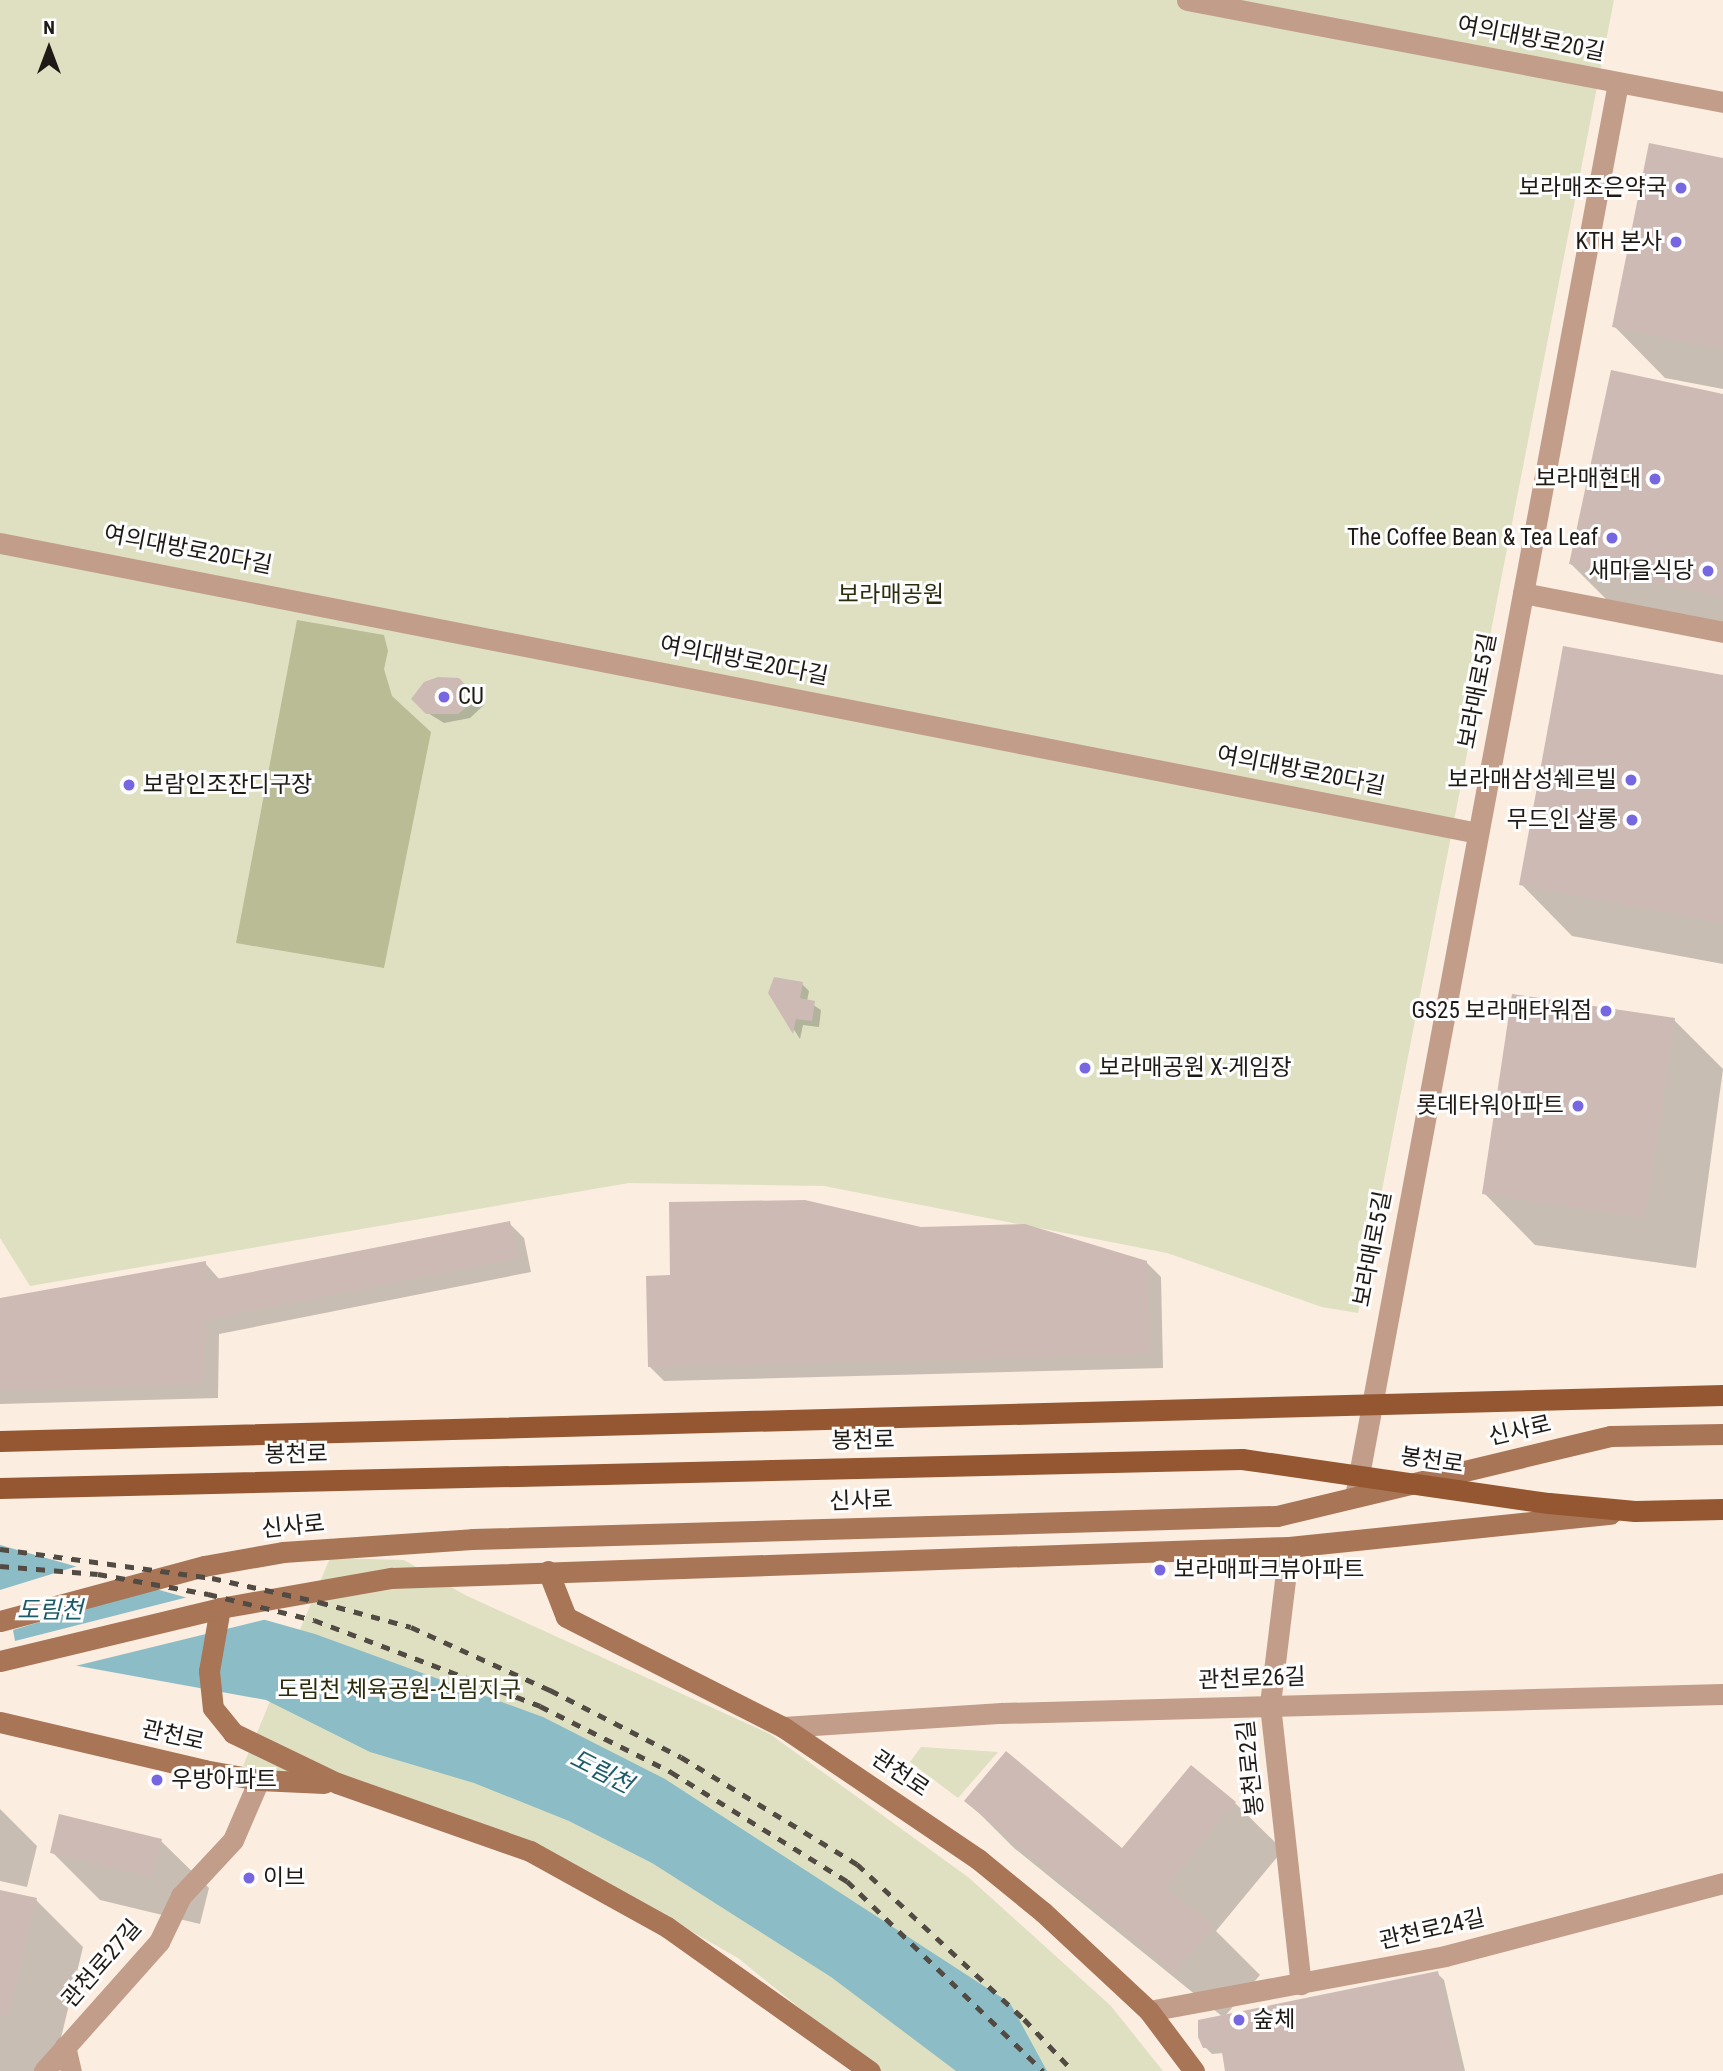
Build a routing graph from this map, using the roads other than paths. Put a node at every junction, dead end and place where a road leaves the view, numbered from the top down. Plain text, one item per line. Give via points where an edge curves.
1 (1187, 0) edge
2 (1618, 83) junction
3 (1723, 102) edge
4 (0, 542) edge
5 (1523, 593) junction
6 (1723, 632) edge
7 (1478, 833) junction
8 (1723, 1395) edge
9 (1372, 1401) junction
10 (1723, 1434) edge
11 (0, 1441) edge
12 (1405, 1485) junction
13 (1356, 1487) junction
14 (0, 1488) edge
15 (1723, 1509) edge
16 (1635, 1511) junction
17 (1289, 1547) junction
18 (548, 1571) junction
19 (220, 1608) junction
20 (0, 1621) edge
21 (0, 1661) edge
22 (1723, 1693) edge
23 (1270, 1705) junction
24 (0, 1722) edge
25 (783, 1727) junction
26 (259, 1780) junction
27 (337, 1783) junction
28 (1723, 1882) edge
29 (1301, 1984) junction
30 (1149, 2011) junction
31 (65, 2046) junction
32 (44, 2071) edge
33 (71, 2071) edge
34 (870, 2071) edge
35 (1194, 2071) edge

1 - 2 street, 여의대방로20길
2 - 3 street
2 - 5 street, 보라매로5길
4 - 7 street, 여의대방로20다길
5 - 6 street
5 - 7 street, 보라매로5길
7 - 9 street, 보라매로5길
8 - 9 main road, 봉천로
9 - 11 main road, 봉천로
9 - 13 street, 보라매로5길
10 - 12 main road, 신사로 via 1611,1436
12 - 13 main road, 봉천로
12 - 16 main road, 봉천로
13 - 14 main road, 봉천로 via 1242,1459
13 - 20 main road, 신사로 via 1277,1516 472,1539 283,1552
15 - 16 main road, 봉천로
16 - 17 main road
17 - 18 main road
17 - 23 street, 봉천로2길
18 - 19 main road via 391,1578
18 - 25 main road, 관천로 via 566,1617
19 - 21 main road
19 - 27 main road, 관천로 via 210,1644 213,1708 233,1733
22 - 23 street, 관천로26길
23 - 25 street, 관천로26길 via 1002,1713
23 - 29 street, 봉천로2길
24 - 26 main road, 관천로
25 - 30 main road, 관천로 via 978,1859 1043,1912
26 - 27 main road, 관천로
26 - 31 street, 관천로27길 via 233,1840 181,1896 159,1942
27 - 34 main road, 관천로 via 530,1851 667,1927
28 - 29 street, 관천로24길 via 1445,1956
29 - 30 street, 관천로24길
30 - 35 main road, 관천로
31 - 32 street, 관천로27길
31 - 33 street

